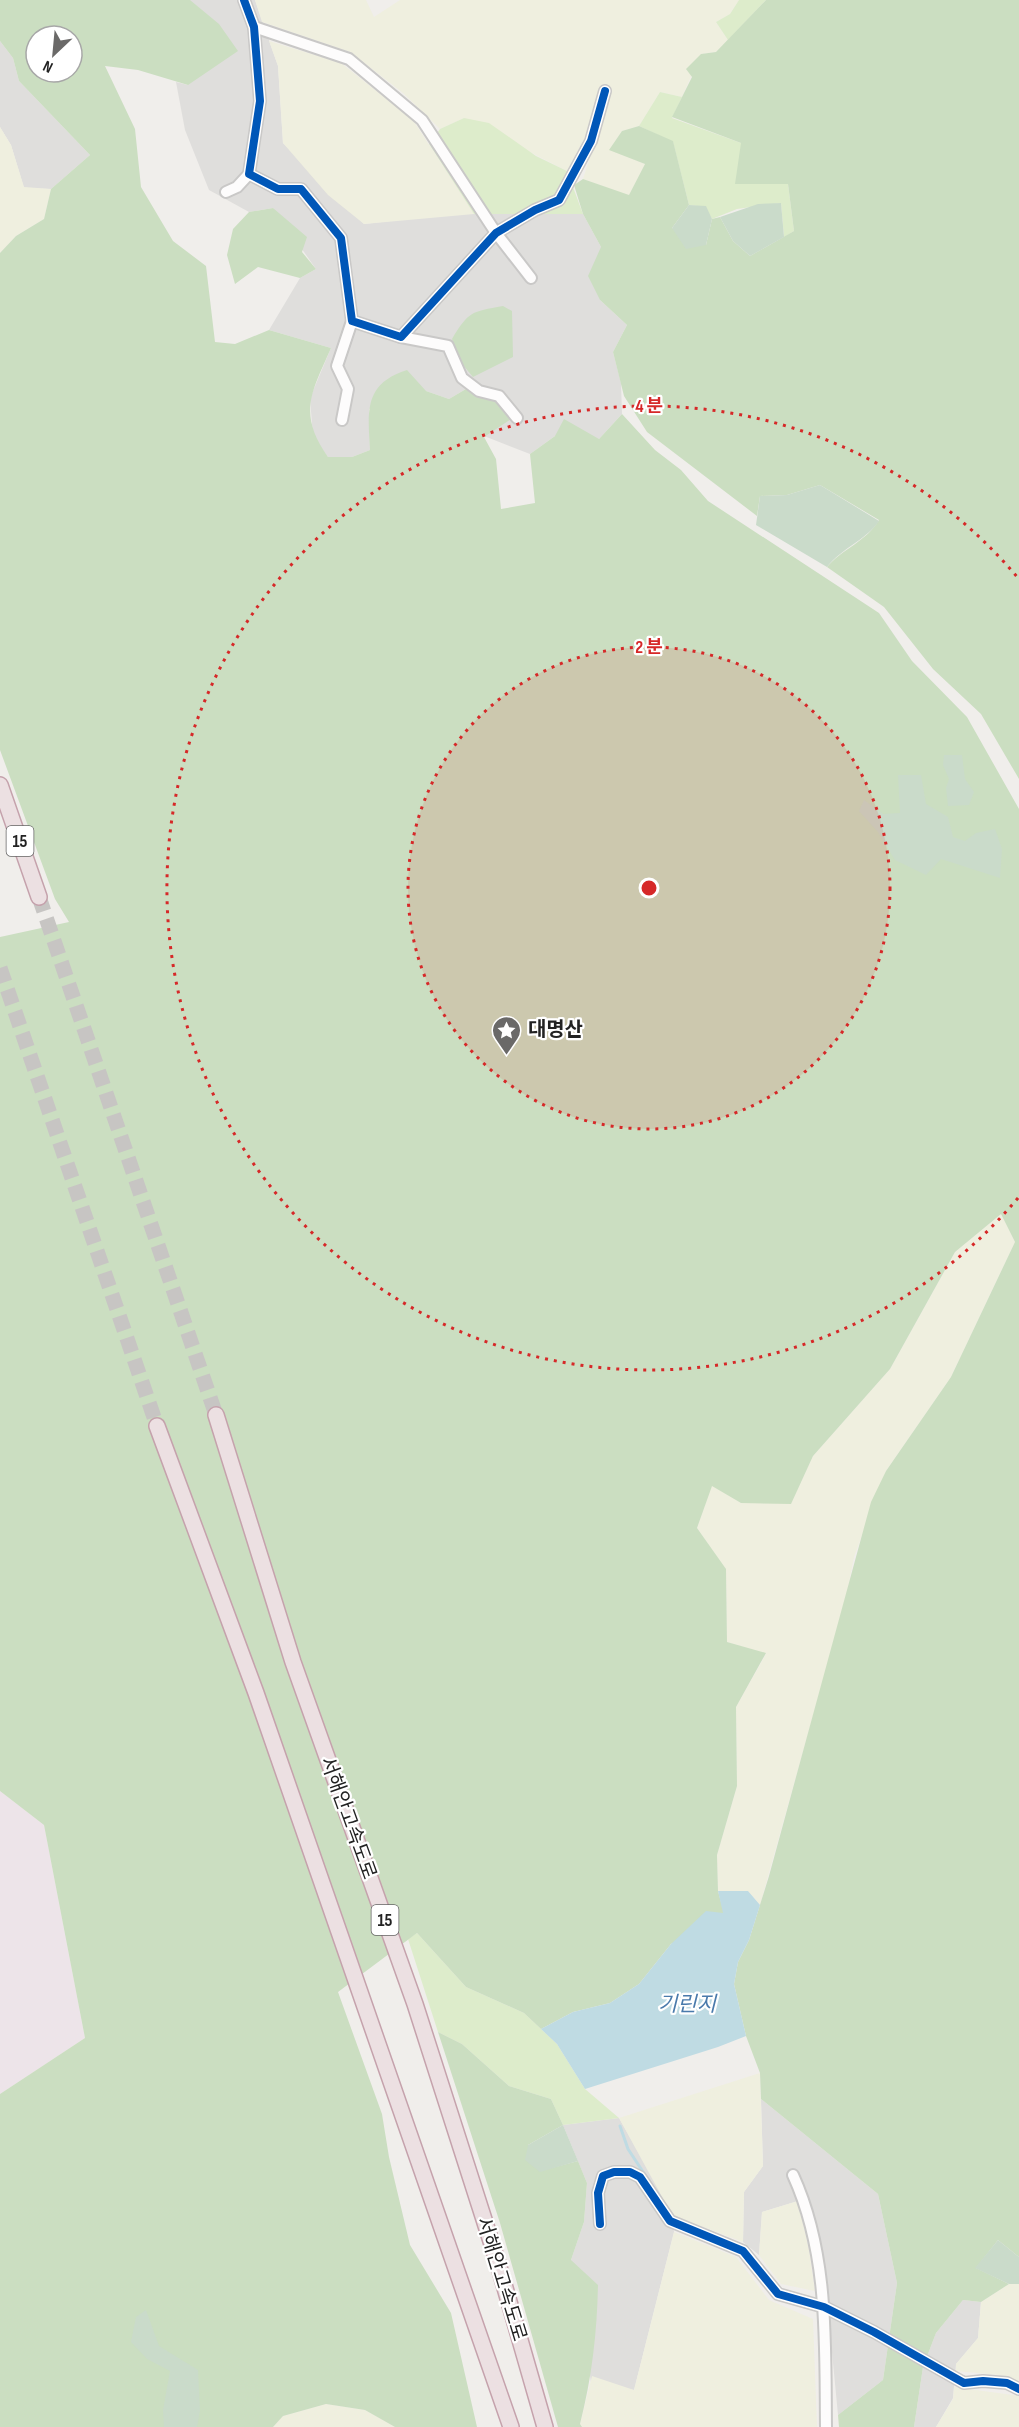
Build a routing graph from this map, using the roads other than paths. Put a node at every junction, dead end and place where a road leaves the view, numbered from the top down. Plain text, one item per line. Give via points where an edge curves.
1 (244, 0) edge
2 (254, 27) junction
3 (605, 91) dead end
4 (249, 174) junction
5 (226, 192) dead end
6 (496, 233) junction
7 (531, 278) dead end
8 (352, 321) junction
9 (400, 338) junction
10 (518, 418) dead end
11 (342, 420) dead end
12 (0, 785) edge
13 (39, 897) tunnel mouth
14 (216, 1415) tunnel mouth
15 (158, 1426) tunnel mouth
16 (793, 2175) dead end
17 (600, 2224) dead end
18 (824, 2307) junction
19 (1019, 2389) edge
20 (511, 2427) edge
21 (545, 2427) edge
22 (826, 2427) edge

1 - 2 street
2 - 4 street via 260,101
2 - 6 street via 349,59 366,70 422,120
3 - 6 street via 591,141 559,200
4 - 5 street
4 - 8 street via 278,189 301,189 341,238
6 - 7 street
6 - 9 street
8 - 9 street
8 - 11 street via 337,366 348,390
9 - 10 street via 448,346 462,378 479,391 499,396
12 - 13 highway, 15
14 - 21 highway, 서해안고속도로 / 15 via 293,1662 415,2004 497,2260
15 - 20 highway, 서해안고속도로 via 256,1693
16 - 18 street via 811,2224
17 - 18 street via 598,2193 603,2176 630,2172 640,2177 670,2221 743,2251 778,2294
18 - 19 street via 964,2383 1007,2383
18 - 22 street

